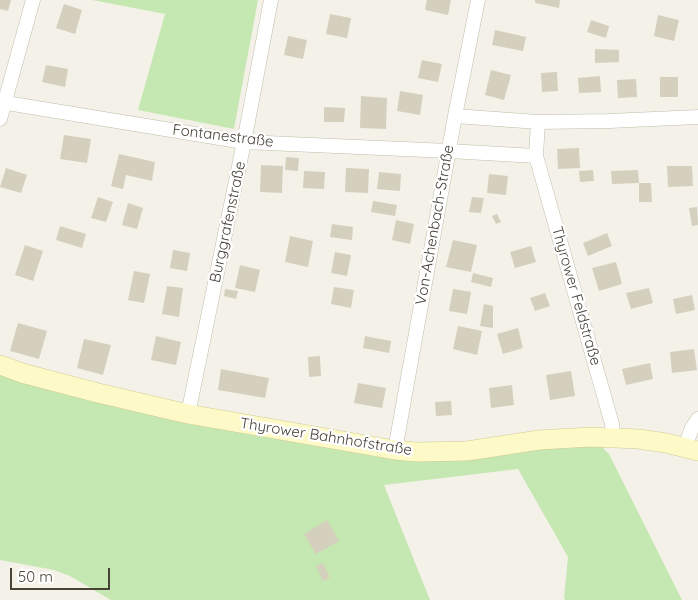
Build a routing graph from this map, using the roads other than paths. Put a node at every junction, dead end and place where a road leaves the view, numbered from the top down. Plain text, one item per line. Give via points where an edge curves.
1 (33, 0) edge
2 (271, 0) edge
3 (478, 0) edge
4 (2, 103) edge
5 (455, 116) junction
6 (698, 117) edge
7 (0, 119) edge
8 (538, 122) junction
9 (244, 142) junction
10 (448, 151) junction
11 (536, 156) junction
12 (0, 365) edge
13 (188, 414) junction
14 (698, 418) edge
15 (613, 437) junction
16 (692, 449) edge
17 (395, 450) junction

1 - 4 street
2 - 9 street, Burggrafenstraße
3 - 5 street, Von-Achenbach-Straße
4 - 7 street
4 - 9 street, Fontanestraße
5 - 8 street
5 - 10 street, Von-Achenbach-Straße
6 - 8 street
8 - 11 street, Thyrower Feldstraße
9 - 10 street, Fontanestraße
9 - 13 street, Burggrafenstraße
10 - 11 street, Fontanestraße
10 - 17 street, Von-Achenbach-Straße
11 - 15 street, Thyrower Feldstraße
12 - 13 main road, Thyrower Bahnhofstraße
13 - 17 main road, Thyrower Bahnhofstraße
14 - 16 street, Thyrower Bahnhofstraße via 692,428
15 - 16 main road, Thyrower Bahnhofstraße
15 - 17 main road, Thyrower Bahnhofstraße via 567,438 467,451

